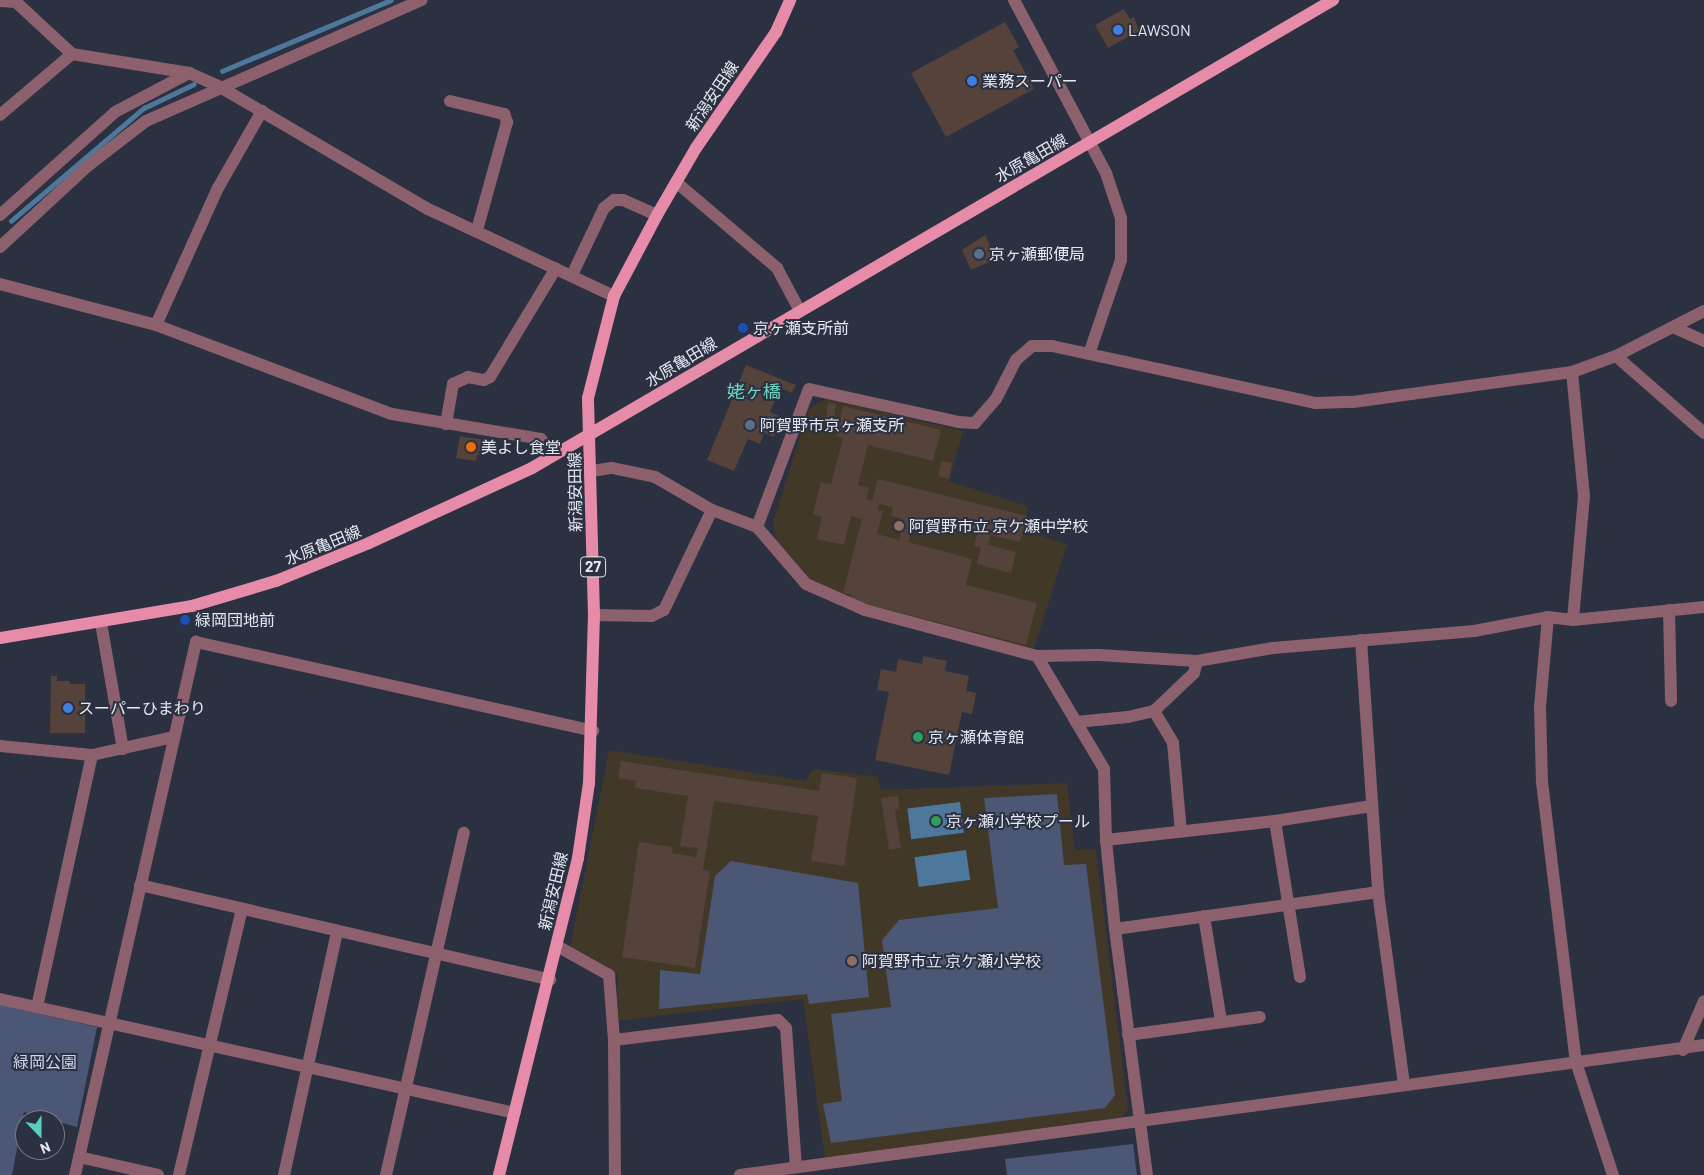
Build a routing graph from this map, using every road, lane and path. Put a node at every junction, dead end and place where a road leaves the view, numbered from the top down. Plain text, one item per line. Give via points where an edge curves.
1 (422, 0) edge
2 (790, 0) edge
3 (1014, 0) edge
4 (1333, 0) edge
5 (0, 1) edge
6 (72, 54) junction
7 (189, 73) junction
8 (220, 87) junction
9 (450, 102) dead end
10 (262, 111) junction
11 (0, 115) edge
12 (1089, 143) junction
13 (676, 182) junction
14 (0, 215) edge
15 (657, 215) junction
16 (477, 230) junction
17 (0, 248) edge
18 (556, 268) junction
19 (572, 275) junction
20 (0, 284) edge
21 (614, 296) junction
22 (800, 311) junction
23 (1704, 311) edge
24 (156, 325) junction
25 (1674, 328) junction
26 (1704, 341) edge
27 (1089, 354) junction
28 (1616, 356) junction
29 (1572, 372) junction
30 (446, 424) junction
31 (590, 433) junction
32 (1704, 433) edge
33 (552, 456) junction
34 (592, 472) junction
35 (712, 510) junction
36 (757, 527) junction
37 (1704, 607) edge
38 (1668, 610) junction
39 (594, 615) junction
40 (1548, 616) junction
41 (1573, 620) junction
42 (101, 623) junction
43 (0, 638) edge
44 (1361, 640) junction
45 (1037, 656) junction
46 (1197, 661) junction
47 (1671, 702) dead end
48 (1154, 711) junction
49 (1076, 722) junction
50 (593, 731) junction
51 (174, 737) junction
52 (0, 746) edge
53 (123, 749) junction
54 (92, 756) junction
55 (1372, 806) junction
56 (1275, 821) junction
57 (1181, 832) junction
58 (464, 833) dead end
59 (1106, 840) junction
60 (140, 885) junction
61 (1378, 892) junction
62 (1287, 906) junction
63 (242, 909) junction
64 (1204, 916) junction
65 (1114, 929) junction
66 (337, 931) junction
67 (557, 946) junction
68 (436, 954) junction
69 (1300, 977) dead end
70 (550, 980) junction
71 (0, 999) edge
72 (1704, 1001) edge
73 (37, 1007) junction
74 (1260, 1017) dead end
75 (1221, 1021) junction
76 (109, 1023) junction
77 (1128, 1035) junction
78 (614, 1040) junction
79 (207, 1045) junction
80 (1704, 1046) edge
81 (1683, 1050) junction
82 (1576, 1062) junction
83 (308, 1067) junction
84 (1404, 1084) junction
85 (407, 1089) junction
86 (515, 1113) junction
87 (1140, 1120) junction
88 (78, 1157) junction
89 (796, 1166) junction
90 (74, 1175) edge
91 (158, 1175) edge
92 (178, 1175) edge
93 (284, 1175) edge
94 (386, 1175) edge
95 (499, 1175) edge
96 (616, 1175) edge
97 (740, 1175) edge
98 (1147, 1175) edge
99 (1613, 1175) edge

1 - 8 street
2 - 13 main road, 新潟安田線 / 27 via 776,32
3 - 12 street
4 - 12 main road, 水原亀田線
5 - 6 street via 16,2
6 - 7 street
6 - 11 street
7 - 8 street
7 - 14 street via 115,112
8 - 10 street
8 - 17 street via 146,121 89,165
9 - 16 street via 504,114 507,122
10 - 16 street via 428,209
10 - 24 street via 218,188
12 - 22 main road, 水原亀田線
12 - 27 street via 1116,196 1123,239 1116,279
13 - 15 main road, 新潟安田線 / 27
13 - 22 street via 777,268
15 - 19 street via 623,200 614,200 604,208
15 - 21 main road, 新潟安田線 / 27
16 - 18 street
18 - 19 street
18 - 30 street via 490,377 484,380 468,377 453,384
19 - 21 street
20 - 24 street
21 - 31 main road, 新潟安田線 / 27 via 588,398
22 - 31 main road, 水原亀田線
23 - 25 street
24 - 30 street via 392,414
25 - 26 street
25 - 28 street
27 - 29 street via 1316,403 1353,402
27 - 36 street via 1052,346 1032,346 1016,360 996,399 974,423 810,389
28 - 29 street
28 - 32 street
29 - 41 street via 1584,496
30 - 33 street via 541,439
31 - 33 main road, 水原亀田線
31 - 34 main road, 新潟安田線 / 27
33 - 42 main road, 水原亀田線 via 425,519 276,581 192,606
34 - 35 street via 612,468 655,477
34 - 39 main road, 新潟安田線 / 27
35 - 36 street
35 - 39 street via 664,610 652,616
36 - 45 street via 806,584 865,610
37 - 38 street
38 - 41 street
38 - 47 street
39 - 50 main road, 新潟安田線 / 27
40 - 41 street
40 - 44 street via 1474,631
40 - 82 street via 1540,706 1542,782
42 - 43 main road, 水原亀田線
42 - 53 street
44 - 46 street via 1273,648
44 - 55 street
45 - 46 street via 1099,655
45 - 49 street
46 - 48 street via 1194,673
48 - 49 street
48 - 57 street via 1173,743
49 - 59 street via 1104,769
50 - 51 street via 196,642
50 - 67 main road, 新潟安田線 / 27 via 578,858
51 - 53 street
51 - 60 street
52 - 54 street
53 - 54 street
54 - 73 street
55 - 56 street
55 - 61 street
56 - 57 street
56 - 62 street
57 - 59 street
58 - 68 street
59 - 65 street
60 - 63 street
60 - 76 street
61 - 62 street
61 - 84 street
62 - 64 street
62 - 69 street
63 - 66 street
63 - 79 street
64 - 65 street
64 - 75 street
65 - 77 street
66 - 68 street
66 - 83 street
67 - 70 main road, 新潟安田線 / 27
67 - 78 street via 609,975
68 - 70 street
68 - 85 street
70 - 86 main road, 新潟安田線 / 27
71 - 73 street
72 - 81 street
73 - 76 street
74 - 75 street
75 - 77 street
76 - 79 street
76 - 88 street
77 - 87 street
78 - 89 street via 778,1020 786,1028
78 - 96 street
79 - 83 street
79 - 92 street
80 - 81 street
81 - 82 street
82 - 84 street
82 - 99 street
83 - 85 street
83 - 93 street
84 - 87 street
85 - 86 street
85 - 94 street
86 - 95 main road, 新潟安田線 / 27
87 - 89 street
87 - 98 street
88 - 90 street
88 - 91 street
89 - 97 street

